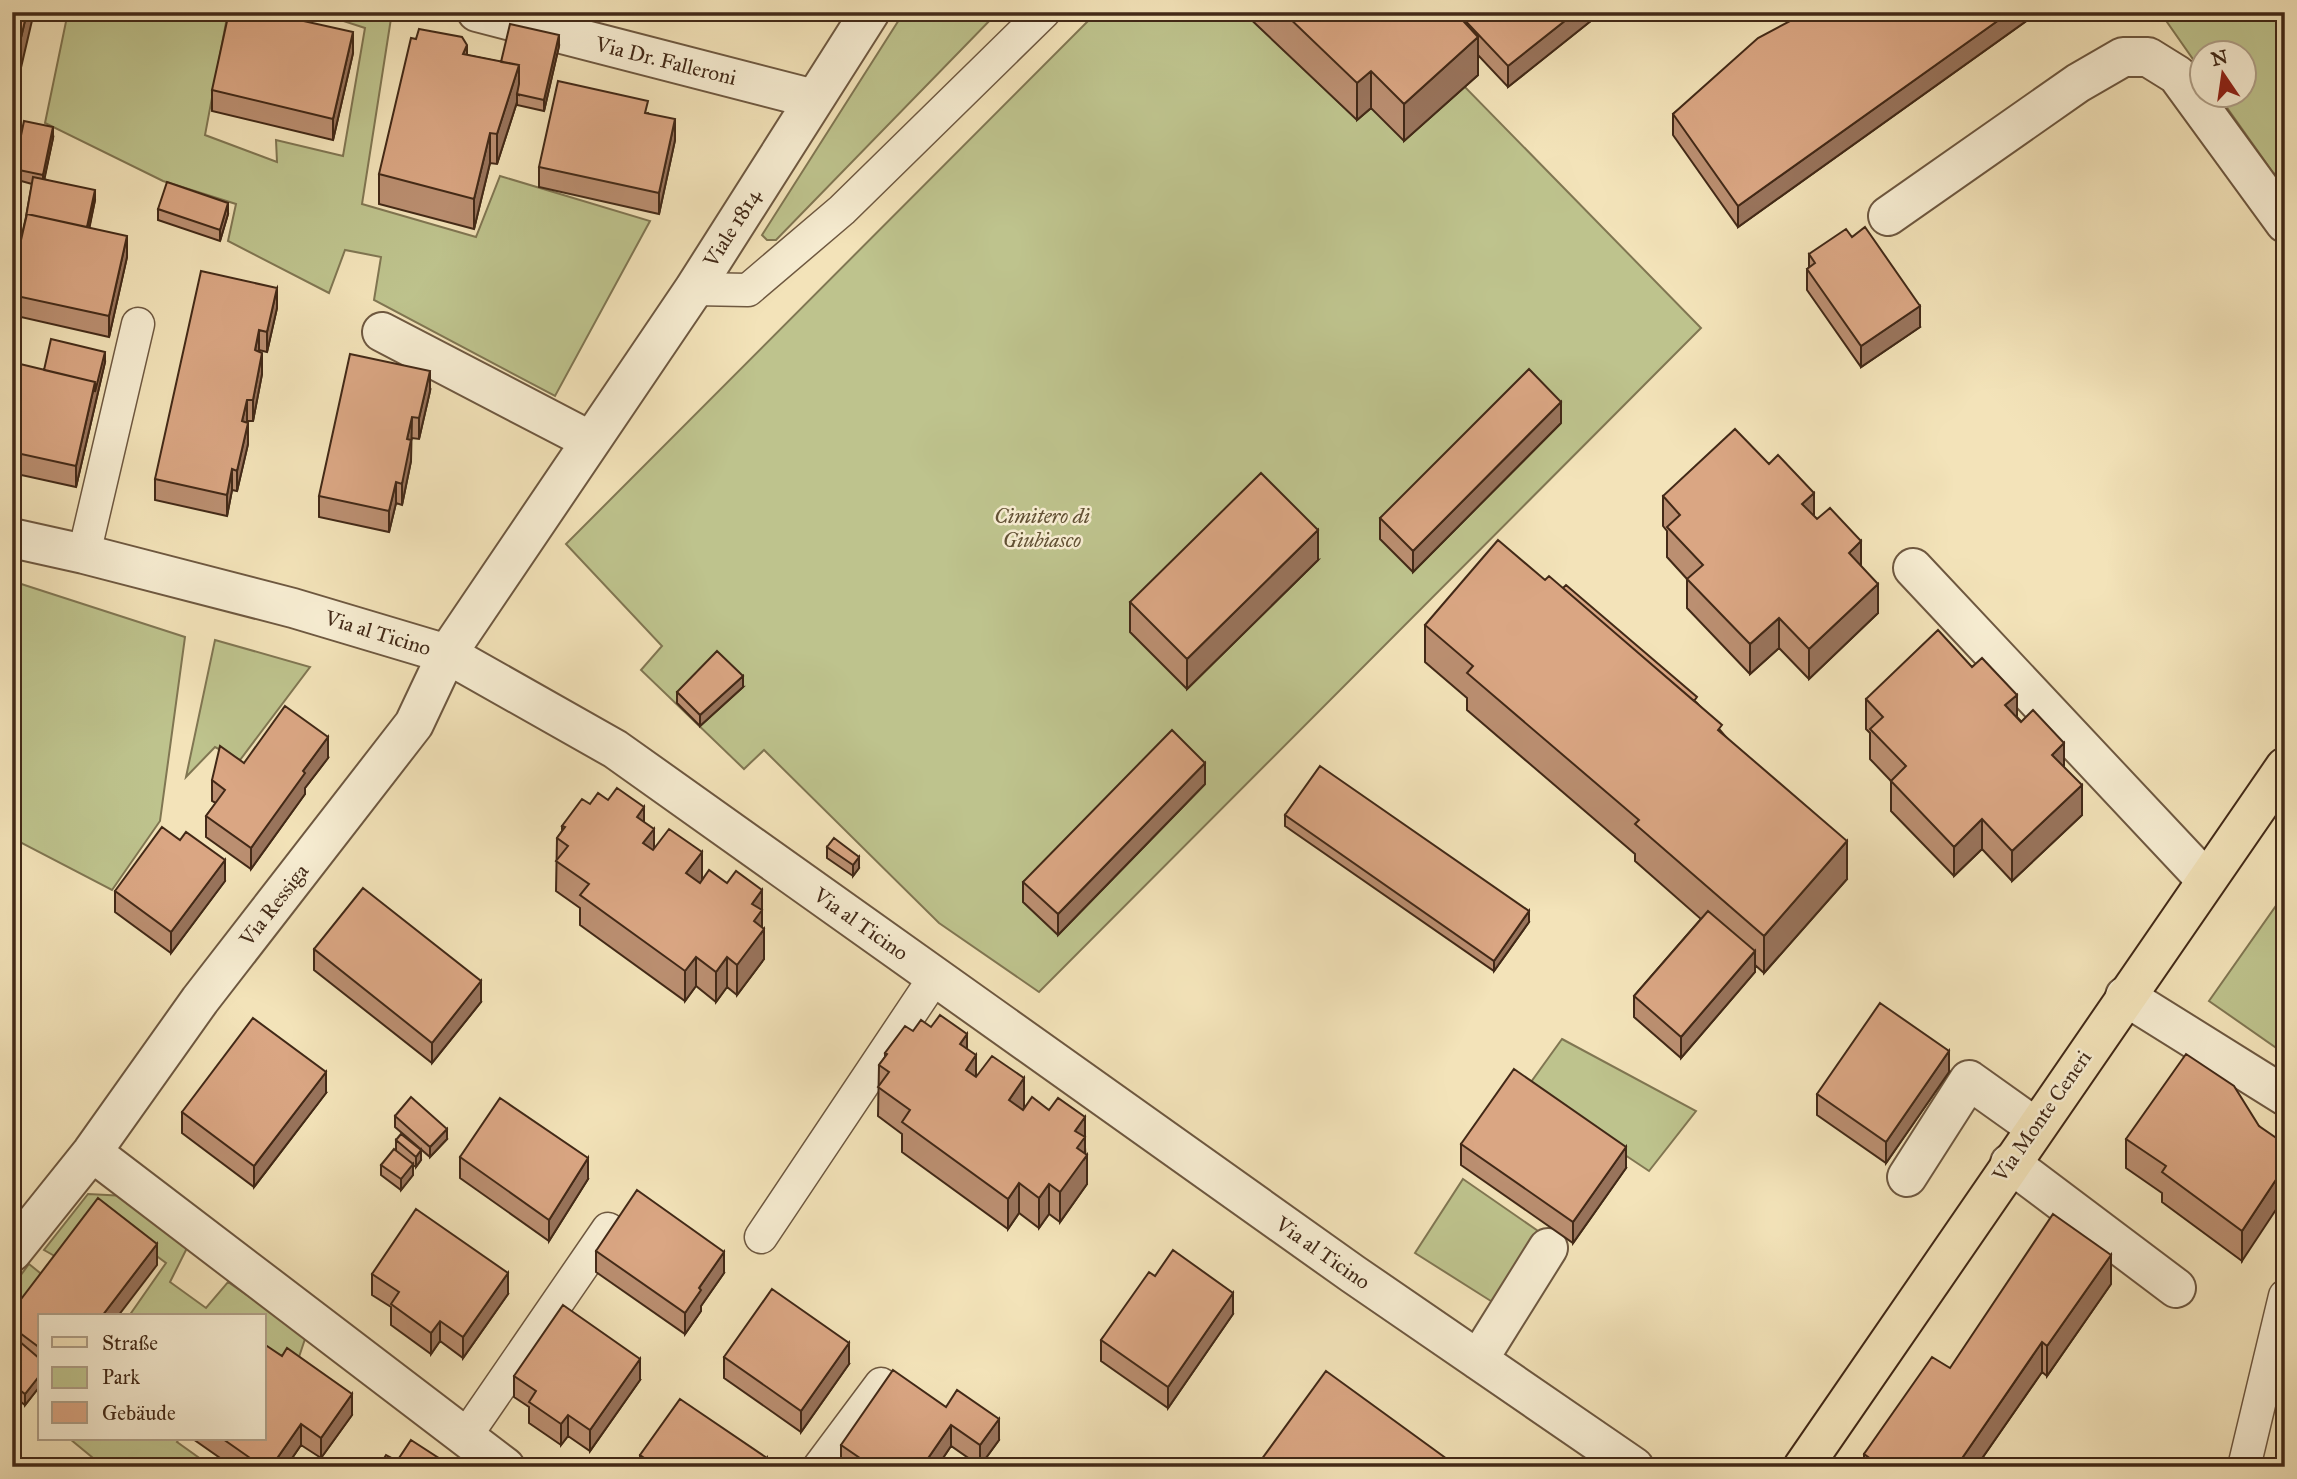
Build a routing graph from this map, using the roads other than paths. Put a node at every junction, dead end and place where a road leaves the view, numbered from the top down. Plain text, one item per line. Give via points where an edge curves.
1 (477, 12) edge
2 (870, 12) edge
3 (1044, 12) edge
4 (814, 99) junction
5 (1888, 216) dead end
6 (2285, 223) edge
7 (694, 289) junction
8 (138, 324) dead end
9 (382, 332) dead end
10 (591, 441) junction
11 (12, 538) edge
12 (85, 554) junction
13 (1913, 569) dead end
14 (447, 654) junction
15 (2285, 767) edge
16 (2206, 880) junction
17 (935, 977) junction
18 (2125, 996) junction
19 (2285, 1096) edge
20 (2035, 1127) junction
21 (92, 1152) junction
22 (2010, 1163) junction
23 (1907, 1177) dead end
24 (608, 1229) edge
25 (761, 1237) dead end
26 (1548, 1248) dead end
27 (12, 1252) edge
28 (2176, 1288) dead end
29 (2285, 1296) edge
30 (1478, 1360) junction
31 (881, 1384) edge
32 (466, 1437) junction
33 (505, 1467) edge
34 (819, 1467) edge
35 (1634, 1467) edge
36 (1803, 1467) edge
37 (2244, 1467) edge

1 - 4 street, Via Dr. Falleroni
2 - 4 street, Viale 1814
3 - 7 lane via 842,210 748,289
4 - 7 street, Viale 1814
5 - 6 street via 2078,83 2123,57 2148,57 2177,75
7 - 10 street, Viale 1814
8 - 12 lane
9 - 10 street
10 - 14 street, Viale 1814
11 - 12 street, Via al Ticino
12 - 14 street, Via al Ticino
13 - 16 street
14 - 17 street, Via al Ticino via 615,749
14 - 21 street, Via Ressiga via 414,724 201,1000
15 - 16 main road, Via Monte Ceneri
16 - 18 main road, Via Monte Ceneri
17 - 25 lane
17 - 30 street, Via al Ticino
18 - 19 street
18 - 20 main road, Via Monte Ceneri
20 - 22 main road, Via Monte Ceneri
20 - 23 street via 1969,1080
21 - 27 street, Via Ressiga
21 - 32 street
22 - 28 street
22 - 36 main road, Via Monte Ceneri
24 - 32 lane
26 - 30 street
29 - 37 lane
30 - 35 street, Via al Ticino
31 - 34 lane
32 - 33 street

